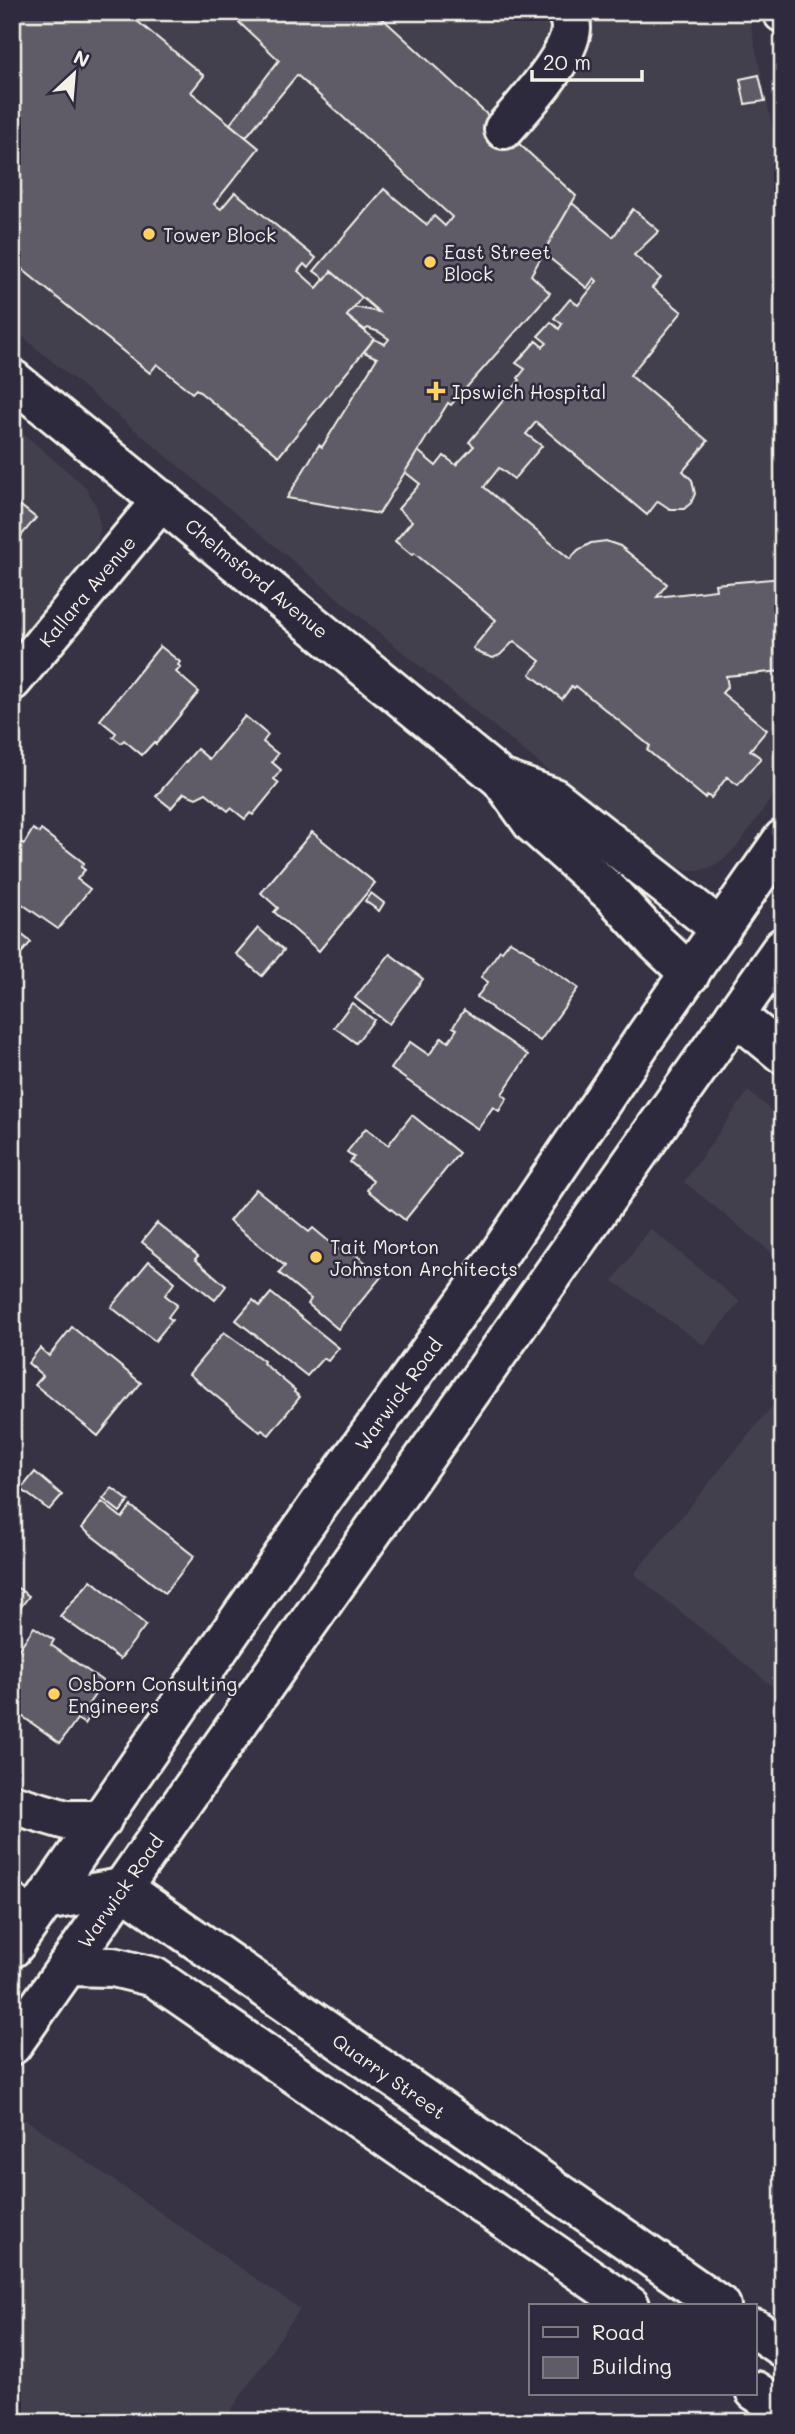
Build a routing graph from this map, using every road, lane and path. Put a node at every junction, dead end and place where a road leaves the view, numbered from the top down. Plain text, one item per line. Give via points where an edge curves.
1 (567, 12) edge
2 (504, 129) dead end
3 (12, 379) edge
4 (162, 500) junction
5 (12, 681) edge
6 (501, 779) junction
7 (783, 839) edge
8 (721, 929) junction
9 (778, 965) edge
10 (690, 974) junction
11 (735, 1015) junction
12 (783, 1054) edge
13 (12, 1804) edge
14 (102, 1820) junction
15 (122, 1888) junction
16 (29, 1902) edge
17 (14, 1945) edge
18 (67, 1966) junction
19 (12, 2045) edge
20 (362, 2057) junction
21 (332, 2099) junction
22 (670, 2292) edge
23 (627, 2304) edge
24 (714, 2304) edge
25 (756, 2330) edge
26 (783, 2348) edge
27 (756, 2391) edge
28 (783, 2409) edge

1 - 2 street via 571,27 565,46 538,90
3 - 4 street, Chelmsford Avenue
4 - 5 street, Kallara Avenue
4 - 6 street, Chelmsford Avenue
6 - 8 street, Chelmsford Avenue via 554,798
6 - 10 street, Chelmsford Avenue via 533,824 611,892
7 - 8 street, Warwick Road
8 - 9 street, Chelmsford Avenue
8 - 10 street, Warwick Road
9 - 11 street, Warwick Road
10 - 11 street, Chelmsford Avenue
10 - 14 street, Warwick Road
11 - 12 street, Chelmsford Avenue
11 - 15 street, Warwick Road
13 - 14 street via 66,1820
14 - 16 street, Warwick Road
15 - 16 street
15 - 18 street, Warwick Road
15 - 20 street, Quarry Street
16 - 17 street, Warwick Road
18 - 19 street, Warwick Road
18 - 21 street via 113,1967 154,1977
20 - 21 street
20 - 22 street, Quarry Street
21 - 23 street
22 - 24 street, Quarry Street
25 - 26 street
27 - 28 street

